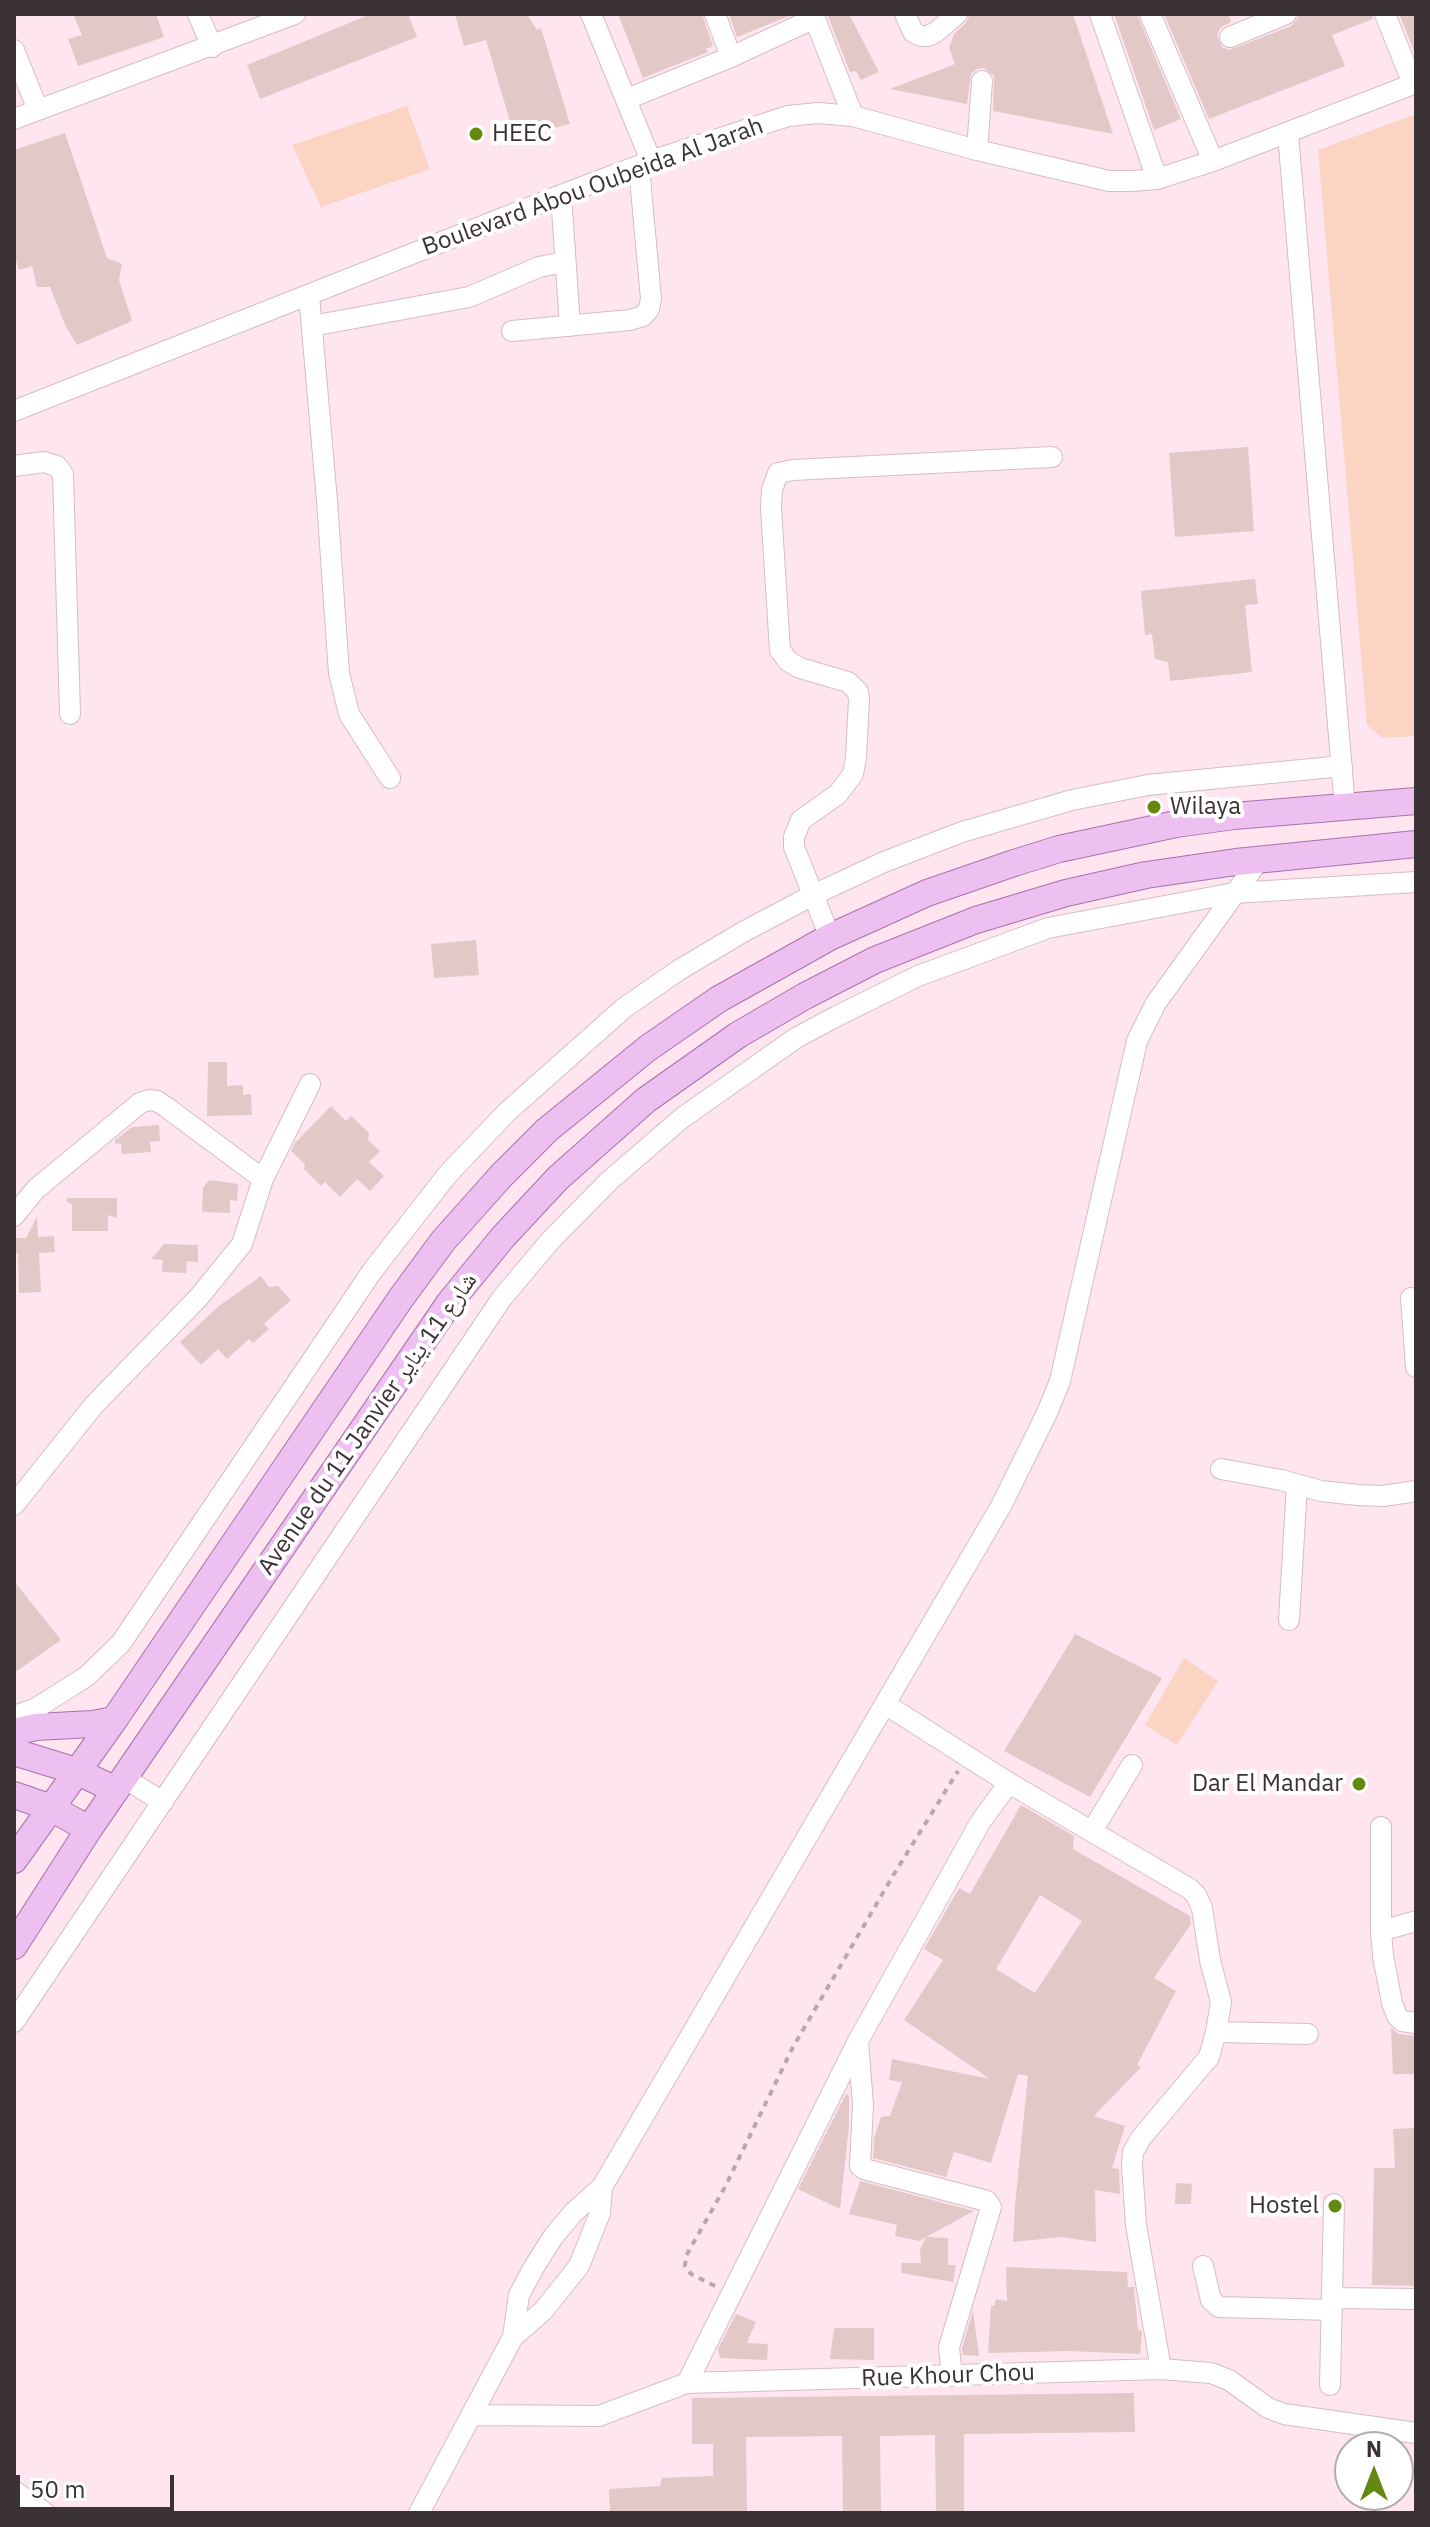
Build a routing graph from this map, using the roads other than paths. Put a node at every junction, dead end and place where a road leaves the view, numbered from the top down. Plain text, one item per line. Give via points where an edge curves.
1 (198, 14) edge
2 (295, 14) edge
3 (591, 14) edge
4 (715, 14) edge
5 (905, 14) edge
6 (957, 14) edge
7 (1100, 14) edge
8 (1150, 14) edge
9 (1286, 14) edge
10 (1385, 14) edge
11 (814, 16) edge
12 (1255, 20) edge
13 (1230, 37) dead end
14 (212, 47) junction
15 (14, 50) edge
16 (731, 57) junction
17 (982, 81) dead end
18 (1414, 83) edge
19 (627, 99) junction
20 (38, 110) junction
21 (853, 116) junction
22 (14, 119) edge
23 (1288, 134) junction
24 (977, 150) junction
25 (1213, 161) junction
26 (645, 164) junction
27 (1157, 179) junction
28 (561, 195) junction
29 (565, 262) junction
30 (309, 295) junction
31 (312, 326) junction
32 (570, 326) junction
33 (512, 331) dead end
34 (14, 411) edge
35 (1052, 457) dead end
36 (14, 466) edge
37 (70, 714) dead end
38 (1342, 766) junction
39 (390, 778) dead end
40 (1416, 801) edge
41 (1345, 807) junction
42 (1416, 844) edge
43 (1259, 860) junction
44 (1416, 882) edge
45 (1234, 893) junction
46 (813, 895) junction
47 (830, 937) junction
48 (310, 1084) dead end
49 (263, 1179) junction
50 (14, 1216) edge
51 (1411, 1298) dead end
52 (1416, 1360) edge
53 (1221, 1469) dead end
54 (1297, 1485) junction
55 (1416, 1491) edge
56 (14, 1505) edge
57 (1289, 1620) dead end
58 (885, 1704) junction
59 (14, 1716) edge
60 (114, 1720) junction
61 (14, 1732) edge
62 (14, 1752) edge
63 (1132, 1765) dead end
64 (76, 1771) junction
65 (1009, 1783) junction
66 (120, 1784) junction
67 (14, 1795) edge
68 (163, 1802) junction
69 (49, 1807) junction
70 (1381, 1827) dead end
71 (89, 1829) junction
72 (1092, 1831) junction
73 (14, 1860) edge
74 (1416, 1921) edge
75 (1381, 1931) junction
76 (14, 1946) edge
77 (14, 2022) edge
78 (1416, 2023) edge
79 (1216, 2032) junction
80 (1308, 2034) dead end
81 (858, 2041) junction
82 (602, 2187) junction
83 (1334, 2204) dead end
84 (1203, 2266) dead end
85 (1416, 2299) edge
86 (1332, 2304) junction
87 (513, 2337) junction
88 (1161, 2369) junction
89 (952, 2376) junction
90 (687, 2383) junction
91 (1330, 2385) dead end
92 (473, 2415) junction
93 (1416, 2433) edge
94 (14, 2491) edge
95 (45, 2513) edge
96 (419, 2513) edge

1 - 14 street
2 - 14 street
3 - 19 street
4 - 16 street
5 - 6 street via 913,32 921,36 936,32
7 - 27 street
8 - 25 street
9 - 12 street
10 - 18 street
11 - 16 street
11 - 21 street
12 - 13 street
14 - 20 street
15 - 20 street
16 - 19 street
17 - 24 street
18 - 23 street, Boulevard Abou Oubeida Al Jarah
19 - 26 street
20 - 22 street
21 - 24 street, Boulevard Abou Oubeida Al Jarah
21 - 26 street, Boulevard Abou Oubeida Al Jarah via 788,116
23 - 25 street, Boulevard Abou Oubeida Al Jarah
23 - 38 street
24 - 27 street, Boulevard Abou Oubeida Al Jarah via 1109,181
25 - 27 street, Boulevard Abou Oubeida Al Jarah
26 - 28 street, Boulevard Abou Oubeida Al Jarah
26 - 32 street via 649,309 630,320
28 - 29 street
28 - 30 street, Boulevard Abou Oubeida Al Jarah
29 - 31 street via 539,267 469,297
29 - 32 street
30 - 31 street
30 - 34 street, Boulevard Abou Oubeida Al Jarah
31 - 39 street via 339,673 349,714
32 - 33 street
35 - 46 street via 778,473 771,508 780,650 800,668 848,682 859,700 853,774 838,794 801,820 795,832 794,847
36 - 37 street via 44,462 63,474
38 - 41 street
38 - 46 street via 1148,785 1072,800 962,832
40 - 41 main road, Avenue du 11 Janvier شارع 11 يناير
41 - 47 main road, Avenue du 11 Janvier شارع 11 يناير via 1190,822 1059,849 964,879
42 - 43 main road, Avenue du 11 Janvier شارع 11 يناير
43 - 45 street
43 - 66 main road, Avenue du 11 Janvier شارع 11 يناير via 1104,884 945,931 805,996 738,1035 646,1100 558,1178 450,1302
44 - 45 street
45 - 58 street via 1156,1003 1137,1041 1060,1381 1047,1413 1001,1506
45 - 68 street via 1048,928 918,976 796,1038 663,1134 589,1201 502,1298
46 - 47 street
46 - 59 street via 624,1008 507,1112 448,1174 373,1270 133,1629 87,1676
47 - 60 main road, Avenue du 11 Janvier شارع 11 يناير via 719,999 648,1048 562,1117 492,1186 401,1298
48 - 49 street
49 - 50 street via 149,1100 36,1189
49 - 56 street via 242,1244 199,1297 94,1405
51 - 52 street
53 - 54 street
54 - 55 street via 1358,1495
54 - 57 street
58 - 65 street
58 - 82 street
60 - 61 main road
60 - 64 main road, Avenue du 11 Janvier شارع 11 يناير
62 - 64 main road
63 - 72 street
64 - 66 main road
64 - 69 main road, Avenue du 11 Janvier شارع 11 يناير
65 - 72 street
65 - 81 street via 981,1821
66 - 68 street
66 - 71 main road, Avenue du 11 Janvier شارع 11 يناير
67 - 69 main road
68 - 77 street
69 - 71 main road
69 - 73 main road, Avenue du 11 Janvier شارع 11 يناير
70 - 75 street
71 - 76 main road, Avenue du 11 Janvier شارع 11 يناير
72 - 79 street via 1196,1895 1221,2002
74 - 75 street
75 - 78 street via 1392,2003 1402,2021
79 - 80 street
79 - 88 street via 1209,2057 1133,2152 1136,2225
81 - 89 street via 860,2166 987,2201 991,2207 949,2347
81 - 90 street
82 - 87 street via 573,2213 534,2267 519,2295
82 - 87 street via 600,2213 579,2266 543,2311
83 - 86 street
84 - 86 street via 1211,2300 1219,2307
85 - 86 street
86 - 91 street
87 - 92 street
88 - 89 street, Rue Khour Chou
88 - 93 street, Rue Khour Chou via 1220,2376 1284,2414
89 - 90 street, Rue Khour Chou
90 - 92 street, Rue Khour Chou via 599,2416
92 - 96 street
94 - 95 street

